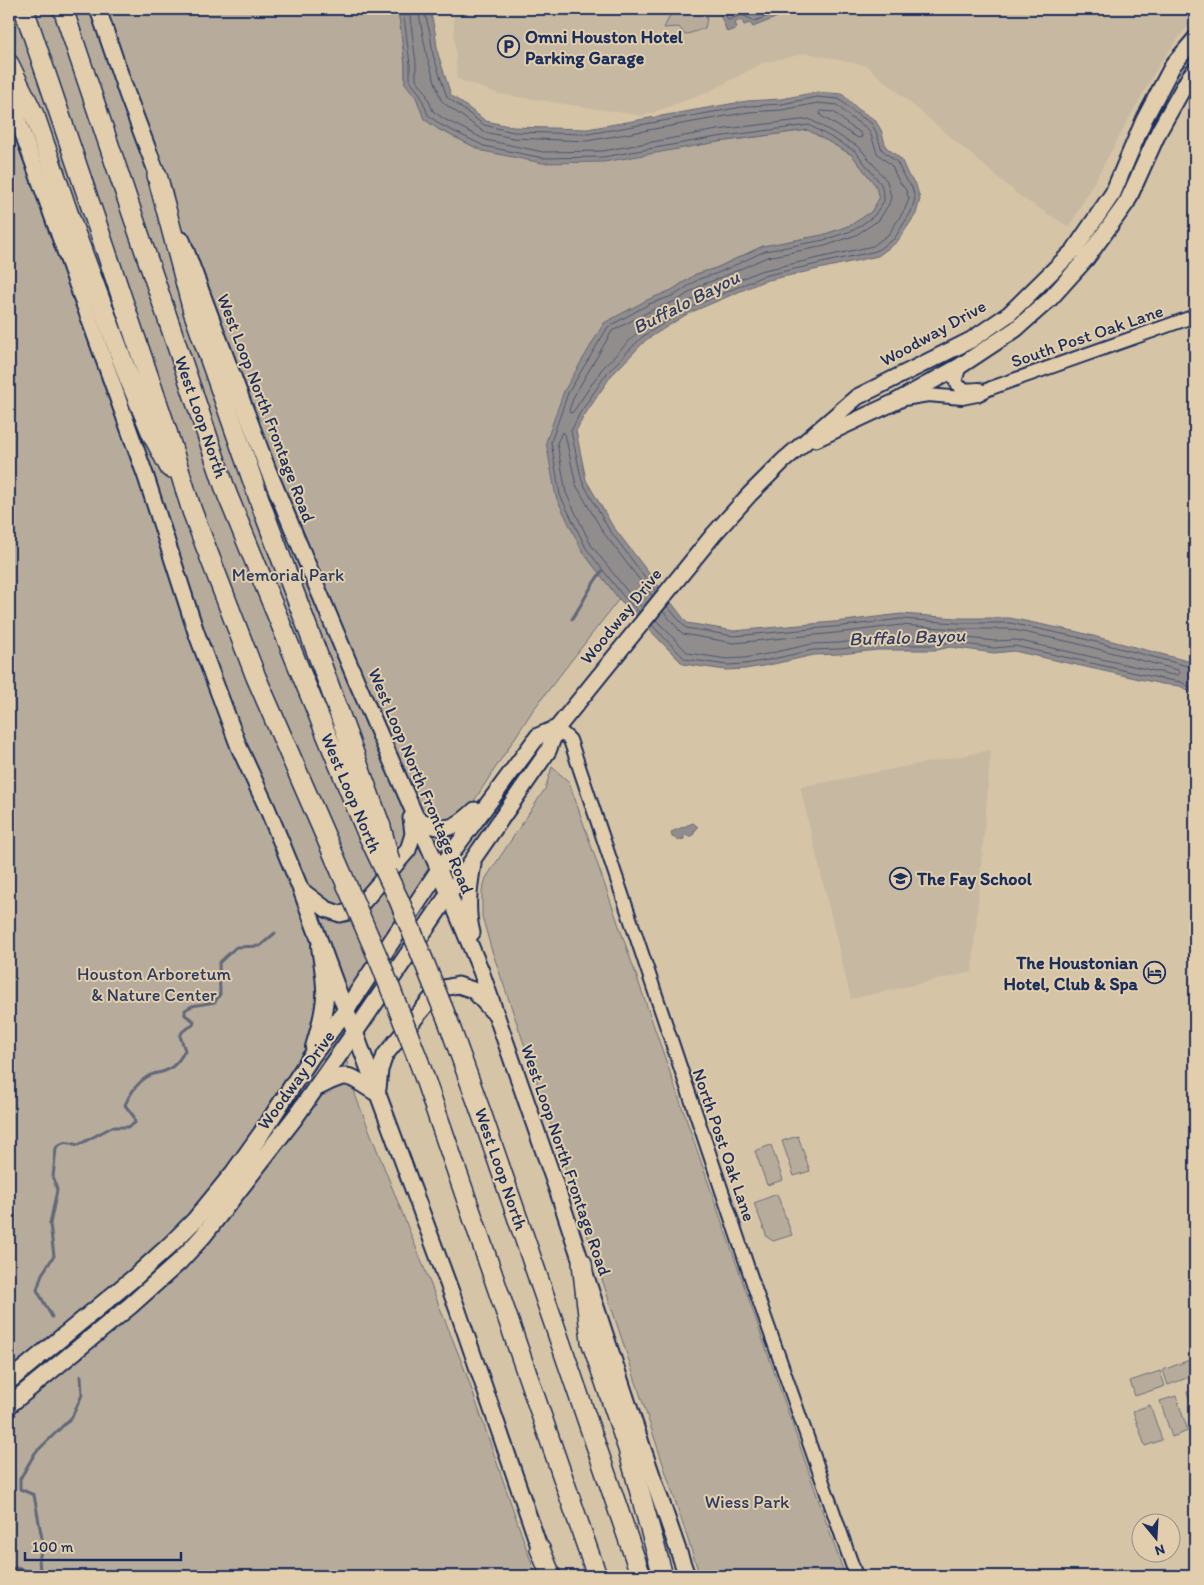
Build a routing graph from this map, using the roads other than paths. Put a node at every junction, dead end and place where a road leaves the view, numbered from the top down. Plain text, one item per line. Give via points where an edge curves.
1 (24, 9) edge
2 (63, 9) edge
3 (98, 9) edge
4 (1195, 39) edge
5 (9, 64) edge
6 (1195, 70) edge
7 (9, 95) edge
8 (28, 124) junction
9 (1134, 144) junction
10 (1150, 152) junction
11 (157, 175) junction
12 (1074, 250) junction
13 (1086, 258) junction
14 (1195, 316) edge
15 (982, 332) junction
16 (990, 346) junction
17 (960, 366) junction
18 (991, 388) junction
19 (895, 402) junction
20 (802, 446) junction
21 (192, 511) junction
22 (557, 728) junction
23 (500, 787) junction
24 (408, 800) junction
25 (416, 818) junction
26 (374, 830) junction
27 (475, 856) junction
28 (439, 870) junction
29 (300, 890) junction
30 (449, 894) junction
31 (320, 946) junction
32 (481, 971) junction
33 (346, 1010) junction
34 (498, 1018) junction
35 (355, 1032) junction
36 (311, 1057) junction
37 (316, 1088) junction
38 (377, 1093) junction
39 (582, 1262) junction
40 (9, 1381) edge
41 (11, 1398) edge
42 (540, 1549) joint
43 (550, 1576) edge
44 (597, 1576) edge
45 (641, 1576) edge
46 (663, 1576) edge
47 (687, 1576) edge
48 (856, 1576) edge

1 - 21 highway, West Loop North
2 - 26 highway, West Loop North via 227,494
3 - 11 main road, West Loop North Frontage Road
4 - 9 main road, Woodway Drive via 1173,66
5 - 8 highway
6 - 10 main road, Woodway Drive
7 - 8 main road
8 - 21 highway via 73,227 152,434
8 - 29 main road via 196,632 239,748
9 - 10 main road
9 - 12 main road, Woodway Drive via 1113,193
10 - 13 main road, Woodway Drive via 1127,202
11 - 24 main road, West Loop North Frontage Road via 268,470
11 - 26 highway via 193,311
12 - 13 main road
12 - 15 main road, Woodway Drive via 1008,314
13 - 16 main road, Woodway Drive via 1050,299 1016,329
14 - 18 street, South Post Oak Lane
15 - 16 main road
15 - 20 main road, Woodway Drive via 856,397
16 - 17 main road, Woodway Drive
17 - 18 street, South Post Oak Lane via 956,381 959,388
17 - 19 main road, Woodway Drive
18 - 19 street, South Post Oak Lane via 962,398 928,395
19 - 20 main road, Woodway Drive
20 - 22 main road, Woodway Drive via 783,461 714,534
21 - 44 highway, West Loop North, bridge via 260,686 382,967 419,1062
22 - 23 main road, Woodway Drive via 538,736
22 - 27 main road, Woodway Drive via 548,751
22 - 48 street, North Post Oak Lane via 570,740 756,1292
23 - 25 main road via 466,819 450,828 428,825
23 - 28 main road, Woodway Drive
24 - 25 main road, West Loop North Frontage Road
24 - 29 main road via 414,834 408,850 356,910 340,914 326,909
25 - 28 main road, West Loop North Frontage Road
26 - 45 highway, West Loop North, bridge via 483,1118
27 - 30 main road, Woodway Drive
27 - 32 main road via 469,884 470,923
28 - 30 main road, West Loop North Frontage Road
28 - 33 main road, Woodway Drive
29 - 31 main road
30 - 32 main road, West Loop North Frontage Road
30 - 35 main road, Woodway Drive
31 - 33 main road
31 - 36 main road via 325,998
32 - 34 main road, West Loop North Frontage Road
33 - 35 main road
33 - 36 main road, Woodway Drive
34 - 38 main road via 472,990 458,985 439,989 385,1055
34 - 39 main road, West Loop North Frontage Road
35 - 37 main road, Woodway Drive
35 - 38 main road
36 - 40 main road, Woodway Drive via 239,1164 194,1221 135,1277
37 - 38 main road via 335,1078 349,1076
37 - 41 main road, Woodway Drive via 231,1202 179,1262 130,1306
38 - 42 main road via 457,1308
39 - 46 highway via 591,1341 628,1450
39 - 47 main road, West Loop North Frontage Road
42 - 43 highway

